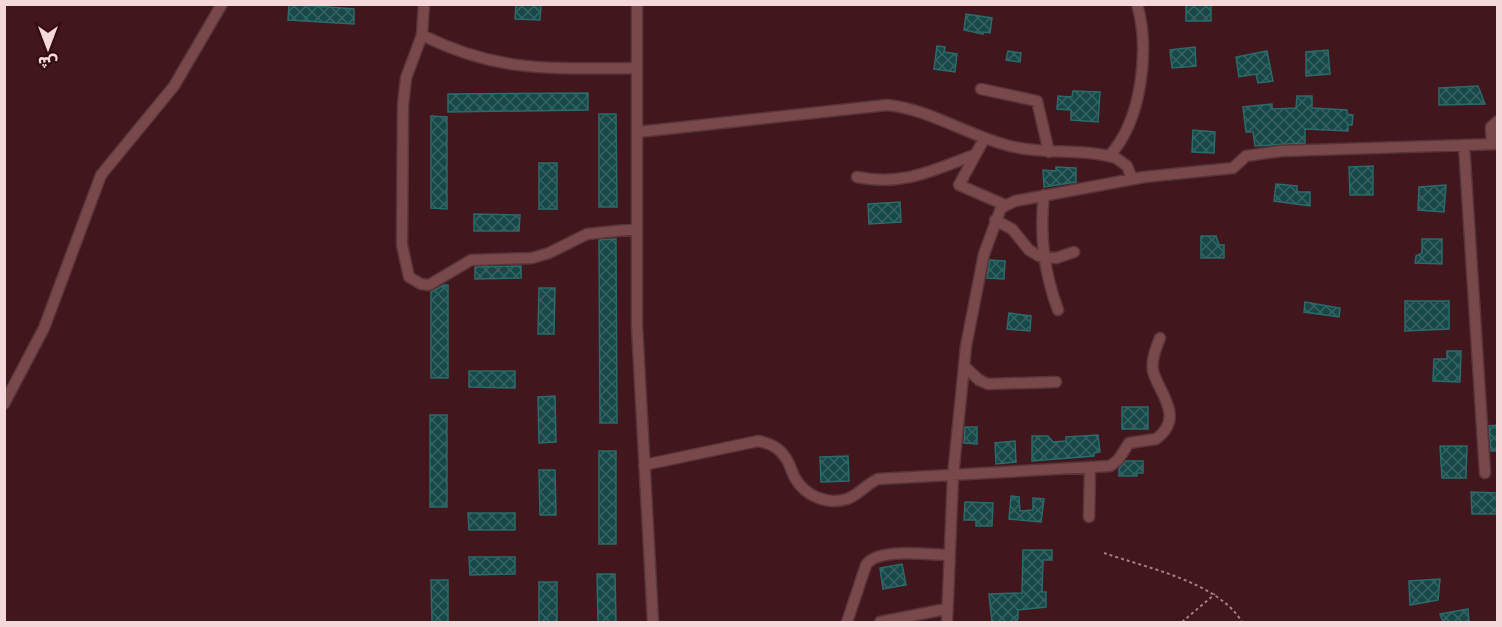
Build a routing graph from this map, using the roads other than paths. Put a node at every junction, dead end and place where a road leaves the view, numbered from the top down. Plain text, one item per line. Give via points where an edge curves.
1 (222, 4) edge
2 (424, 4) edge
3 (637, 4) edge
4 (1137, 4) edge
5 (422, 35) junction
6 (637, 68) junction
7 (981, 89) dead end
8 (1497, 122) edge
9 (638, 132) junction
10 (984, 139) junction
11 (1495, 144) edge
12 (1464, 146) junction
13 (1049, 152) junction
14 (974, 155) junction
15 (1109, 156) junction
16 (856, 177) dead end
17 (1132, 178) junction
18 (1044, 195) junction
19 (1005, 205) junction
20 (995, 220) junction
21 (637, 230) junction
22 (1074, 252) dead end
23 (1044, 258) junction
24 (1058, 310) dead end
25 (1160, 338) dead end
26 (964, 366) junction
27 (1056, 382) dead end
28 (4, 404) edge
29 (644, 465) junction
30 (1090, 467) junction
31 (1485, 473) dead end
32 (953, 476) junction
33 (1089, 517) dead end
34 (948, 555) junction
35 (946, 609) junction
36 (654, 622) edge
37 (847, 622) edge
38 (880, 622) edge
39 (946, 622) edge

1 - 28 street via 174,86 101,176 44,328
2 - 5 street
3 - 6 street
4 - 15 street via 1144,45 1141,81 1123,137
5 - 6 street via 477,58 506,65
5 - 21 street via 406,78 403,105 402,245 409,277 429,285 471,260 532,258 587,234
6 - 9 street
7 - 13 street via 1037,101
8 - 11 street via 1491,127
9 - 10 street via 887,105 917,111
9 - 21 street
10 - 13 street
10 - 14 street
11 - 12 street
12 - 17 street via 1281,151 1246,156 1233,168
12 - 31 street
13 - 15 street
14 - 16 street via 908,179 878,181
14 - 19 street via 958,184
15 - 17 street via 1122,161
17 - 18 street
18 - 19 street
18 - 23 street
19 - 20 street
20 - 23 street
20 - 26 street via 980,272
21 - 29 street
22 - 23 street
23 - 24 street
25 - 30 street via 1153,366 1168,403 1165,431 1156,439 1129,443 1110,466
26 - 27 street via 988,384
26 - 32 street
29 - 32 street via 747,442 768,443 785,456 799,485 827,501 849,498 878,479
29 - 36 street
30 - 32 street
30 - 33 street
32 - 34 street
34 - 35 street
34 - 37 street via 873,558 866,565
35 - 38 street
35 - 39 street

